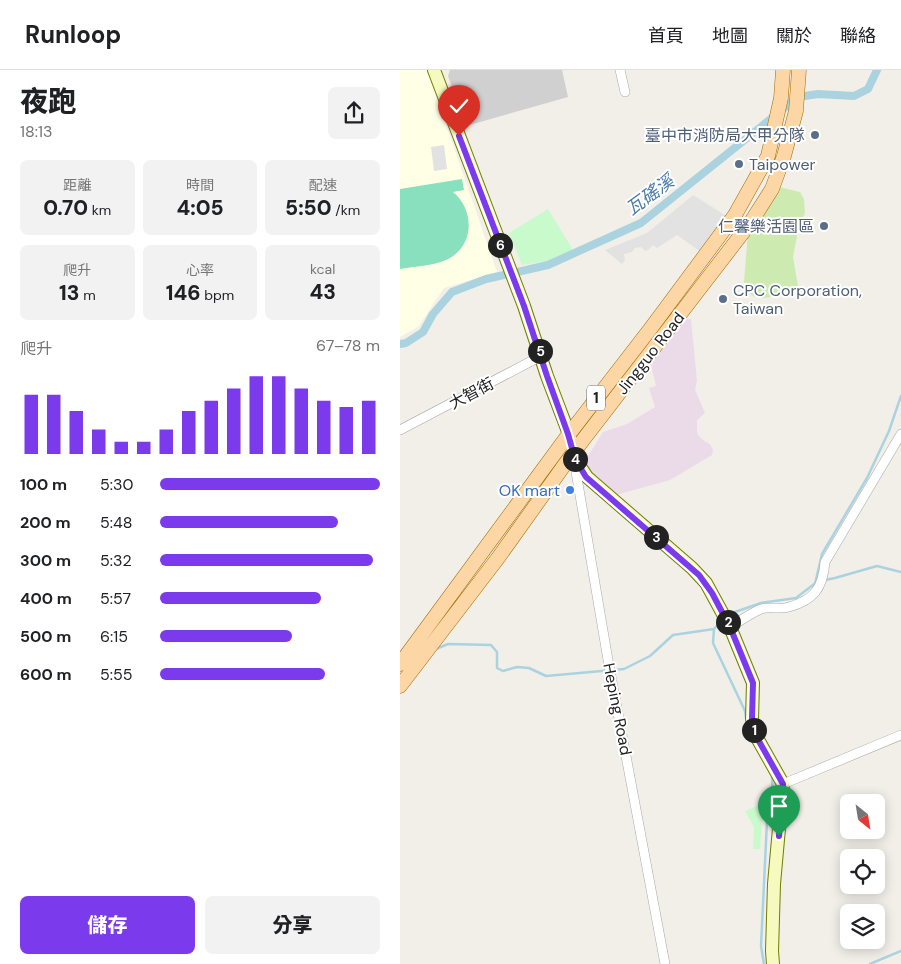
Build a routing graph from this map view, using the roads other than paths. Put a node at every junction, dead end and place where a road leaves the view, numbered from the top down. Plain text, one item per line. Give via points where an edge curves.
1 (434, 70) edge
2 (620, 70) edge
3 (783, 70) edge
4 (799, 70) edge
5 (625, 92) dead end
6 (541, 356) junction
7 (400, 430) edge
8 (568, 434) junction
9 (901, 434) edge
10 (573, 453) junction
11 (730, 627) junction
12 (400, 664) edge
13 (400, 686) edge
14 (901, 735) edge
15 (783, 784) junction
16 (665, 964) edge
17 (774, 964) edge

1 - 6 street
2 - 5 street
3 - 8 main road, Jingguo Road / 1 via 768,156 735,215
4 - 10 main road, Jingguo Road / 1 via 796,111 772,189
6 - 7 street, 大智街
6 - 8 street
8 - 10 street
8 - 12 main road, Jingguo Road / 1
9 - 11 street via 825,562 820,587 810,598 788,607 763,609
10 - 11 street via 586,477 699,575
10 - 13 main road, Jingguo Road / 1
10 - 16 street, Heping Road
11 - 15 street via 753,683 752,718 756,736
14 - 15 street
15 - 17 street via 774,884

